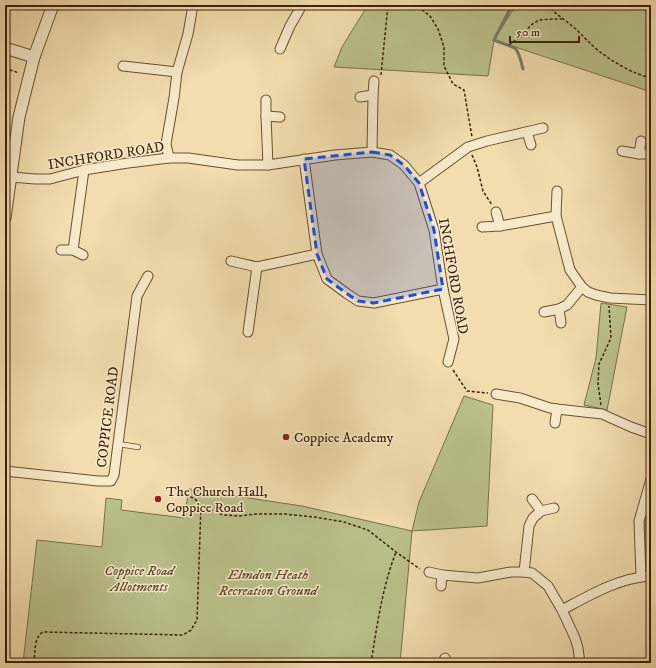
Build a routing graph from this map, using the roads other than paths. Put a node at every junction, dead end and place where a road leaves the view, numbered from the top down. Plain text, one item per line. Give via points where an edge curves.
1 (53, 5) edge
2 (193, 5) edge
3 (302, 5) edge
4 (5, 48) edge
5 (280, 48) dead end
6 (34, 57) junction
7 (122, 66) dead end
8 (177, 72) junction
9 (374, 81) road end
10 (373, 95) junction
11 (360, 96) dead end
12 (266, 100) dead end
13 (266, 116) junction
14 (280, 117) dead end
15 (543, 128) dead end
16 (528, 132) junction
17 (641, 141) dead end
18 (531, 145) dead end
19 (622, 151) dead end
20 (372, 152) junction
21 (639, 154) junction
22 (651, 154) edge
23 (169, 158) junction
24 (304, 160) junction
25 (268, 165) junction
26 (84, 170) junction
27 (11, 177) junction
28 (419, 183) junction
29 (557, 191) dead end
30 (496, 212) road end
31 (556, 216) junction
32 (5, 218) edge
33 (500, 226) junction
34 (482, 227) dead end
35 (60, 250) dead end
36 (73, 250) junction
37 (317, 254) junction
38 (83, 255) dead end
39 (231, 261) dead end
40 (257, 267) junction
41 (148, 276) dead end
42 (582, 287) junction
43 (443, 289) junction
44 (651, 300) edge
45 (559, 309) junction
46 (544, 312) dead end
47 (561, 323) dead end
48 (248, 332) dead end
49 (448, 362) road end
50 (496, 394) road end
51 (557, 409) junction
52 (555, 423) dead end
53 (651, 434) edge
54 (118, 444) junction
55 (138, 447) dead end
56 (5, 471) edge
57 (651, 479) edge
58 (532, 499) dead end
59 (554, 508) dead end
60 (541, 511) junction
61 (641, 512) junction
62 (651, 514) edge
63 (429, 572) road end
64 (524, 572) junction
65 (442, 575) junction
66 (651, 576) edge
67 (641, 577) junction
68 (441, 586) dead end
69 (562, 610) junction
70 (580, 663) edge

1 - 6 street
2 - 8 street
3 - 5 street
4 - 6 street
6 - 27 street via 19,117
7 - 8 street
8 - 23 street via 166,144
9 - 10 street
10 - 11 street
10 - 20 street
12 - 13 street
13 - 14 street
13 - 25 street
15 - 16 street
16 - 18 street
16 - 28 street via 471,146
17 - 21 street
19 - 21 street
20 - 24 street, INCHFORD ROAD
20 - 28 street, INCHFORD ROAD via 390,155
21 - 22 street
23 - 25 street, INCHFORD ROAD via 238,165
23 - 26 street, INCHFORD ROAD
24 - 25 street, INCHFORD ROAD
24 - 37 street
26 - 27 street, INCHFORD ROAD via 50,179
26 - 36 street
27 - 32 street
28 - 43 street, INCHFORD ROAD via 434,230
29 - 31 street
30 - 33 street
31 - 33 street
31 - 42 street via 570,270
33 - 34 street
35 - 36 street
36 - 38 street
37 - 40 street
37 - 43 street via 327,279 358,301 374,303
39 - 40 street
40 - 48 street
41 - 54 street, COPPICE ROAD via 137,296
42 - 44 street via 588,292 610,298
42 - 45 street via 567,305
43 - 49 street, INCHFORD ROAD via 454,339
45 - 46 street
45 - 47 street
50 - 51 street
51 - 52 street
51 - 53 street via 602,414
54 - 55 lane
54 - 56 street, COPPICE ROAD via 111,481
57 - 61 street
58 - 60 street
59 - 60 street
60 - 64 street via 529,526
61 - 62 lane
61 - 67 street
63 - 65 street
64 - 65 street via 478,578
64 - 69 street via 532,573 548,586
65 - 68 street
66 - 67 street
67 - 69 street via 602,589
69 - 70 street via 575,638

